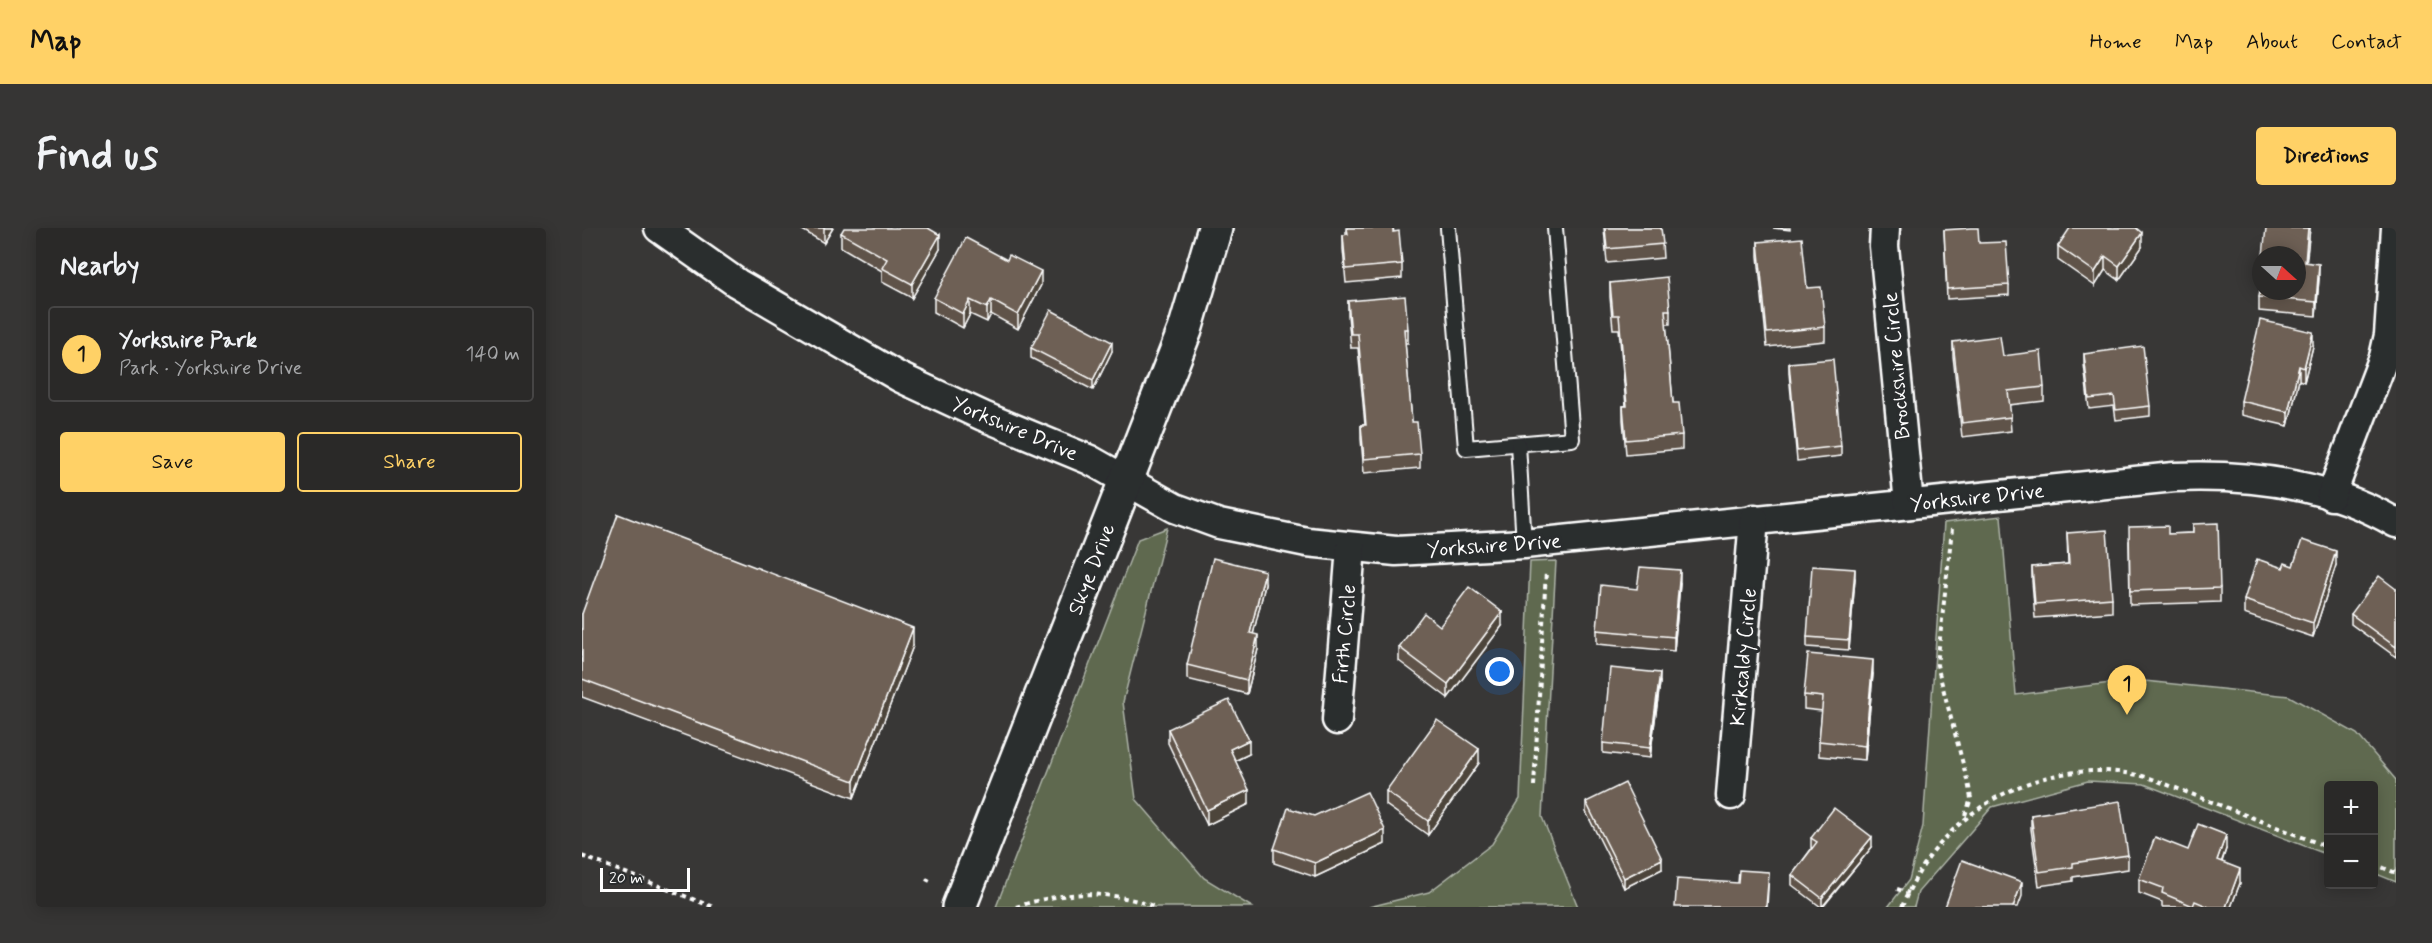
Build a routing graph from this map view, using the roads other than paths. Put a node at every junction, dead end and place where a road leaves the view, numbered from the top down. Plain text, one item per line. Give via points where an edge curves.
1 (659, 228) edge
2 (1215, 228) edge
3 (1448, 228) edge
4 (1555, 228) edge
5 (1885, 228) edge
6 (2396, 228) edge
7 (1518, 444) junction
8 (1124, 481) junction
9 (2331, 496) junction
10 (1909, 504) junction
11 (1754, 519) junction
12 (2396, 523) edge
13 (1351, 548) junction
14 (1535, 552) junction
15 (1337, 720) dead end
16 (1731, 795) dead end
17 (959, 907) edge

1 - 8 street, Yorkshire Drive via 737,283 899,377 1090,460
2 - 8 street, Skye Drive via 1185,330
3 - 7 lane via 1466,448
4 - 7 lane via 1572,439
5 - 10 street, Brockshire Circle
6 - 9 street via 2386,346
7 - 14 lane
8 - 13 street, Yorkshire Drive via 1160,502 1219,524
8 - 17 street, Skye Drive
9 - 10 street, Yorkshire Drive via 2292,485 2213,476
9 - 12 street, Yorkshire Drive
10 - 11 street, Yorkshire Drive
11 - 14 street, Yorkshire Drive
11 - 16 street, Kirkcaldy Circle
13 - 14 street, Yorkshire Drive
13 - 15 street, Firth Circle

